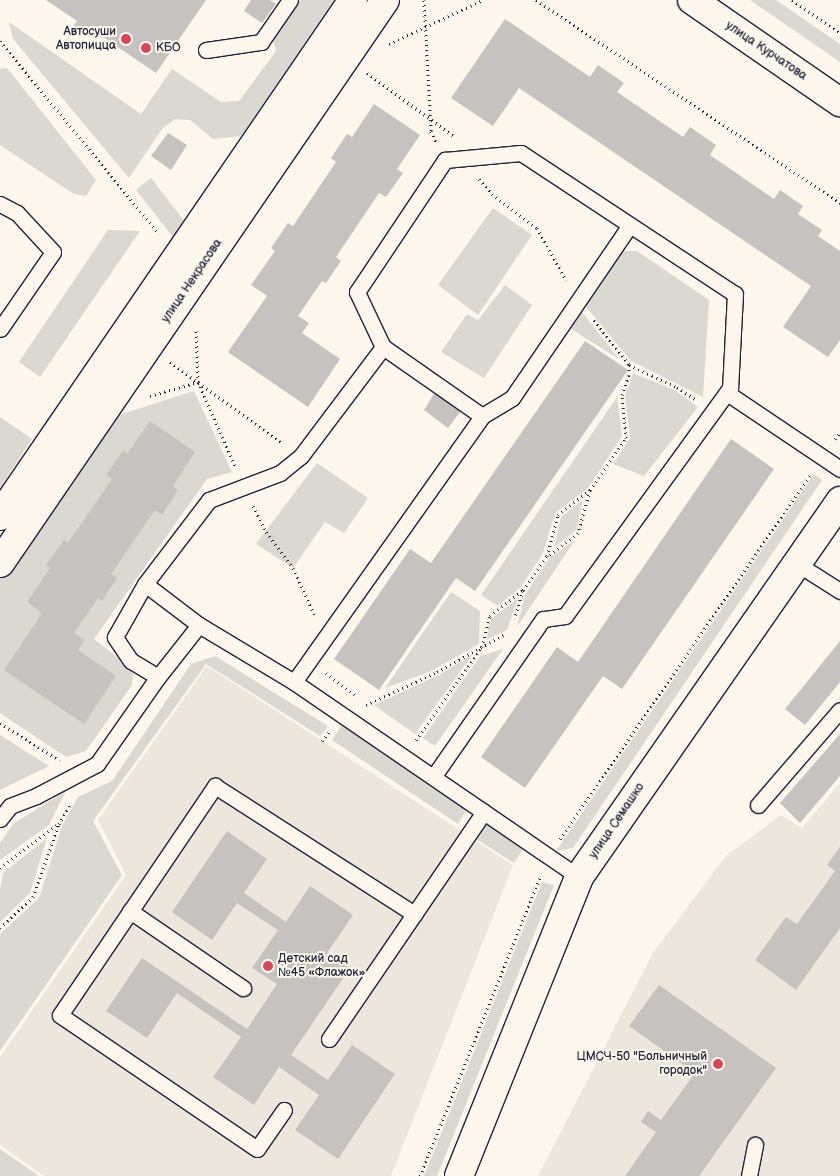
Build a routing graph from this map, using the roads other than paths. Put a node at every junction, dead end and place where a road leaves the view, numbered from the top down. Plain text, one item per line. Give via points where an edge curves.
1 (290, 0) edge
2 (353, 0) edge
3 (385, 0) edge
4 (692, 0) edge
5 (206, 50) dead end
6 (840, 102) edge
7 (0, 204) edge
8 (630, 225) junction
9 (0, 330) edge
10 (383, 347) junction
11 (727, 393) junction
12 (482, 416) junction
13 (840, 469) edge
14 (840, 501) edge
15 (0, 516) edge
16 (0, 562) edge
17 (796, 562) junction
18 (145, 584) junction
19 (840, 592) edge
20 (199, 624) junction
21 (158, 677) junction
22 (294, 682) junction
23 (840, 710) edge
24 (434, 776) junction
25 (758, 805) dead end
26 (484, 812) junction
27 (0, 819) edge
28 (579, 876) junction
29 (130, 911) junction
30 (414, 914) junction
31 (244, 988) dead end
32 (329, 1039) dead end
33 (284, 1110) dead end
34 (755, 1145) dead end
35 (459, 1176) edge
36 (749, 1176) edge

1 - 5 lane via 261,42
2 - 15 street, улица Некрасова
3 - 16 street, улица Некрасова
4 - 6 street, улица Курчатова
7 - 9 lane via 17,213 54,252
8 - 10 lane via 521,153 445,160 357,292
8 - 11 lane via 735,294 730,388
8 - 12 lane via 512,398
10 - 12 lane
10 - 18 lane via 301,456 280,473 209,500
11 - 13 lane
11 - 24 lane via 564,616 543,619
12 - 22 lane
14 - 17 street, улица Семашко
17 - 19 lane
17 - 28 street, улица Семашко
18 - 20 lane
18 - 21 lane via 114,637 131,661
20 - 21 lane
20 - 22 lane
21 - 27 lane via 97,764 10,806
22 - 24 lane
23 - 25 lane
24 - 26 lane
26 - 28 lane
26 - 30 lane
28 - 35 street, улица Семашко
29 - 30 lane via 215,786
29 - 31 lane
29 - 33 lane via 60,1015 257,1149
30 - 32 lane
34 - 36 lane

